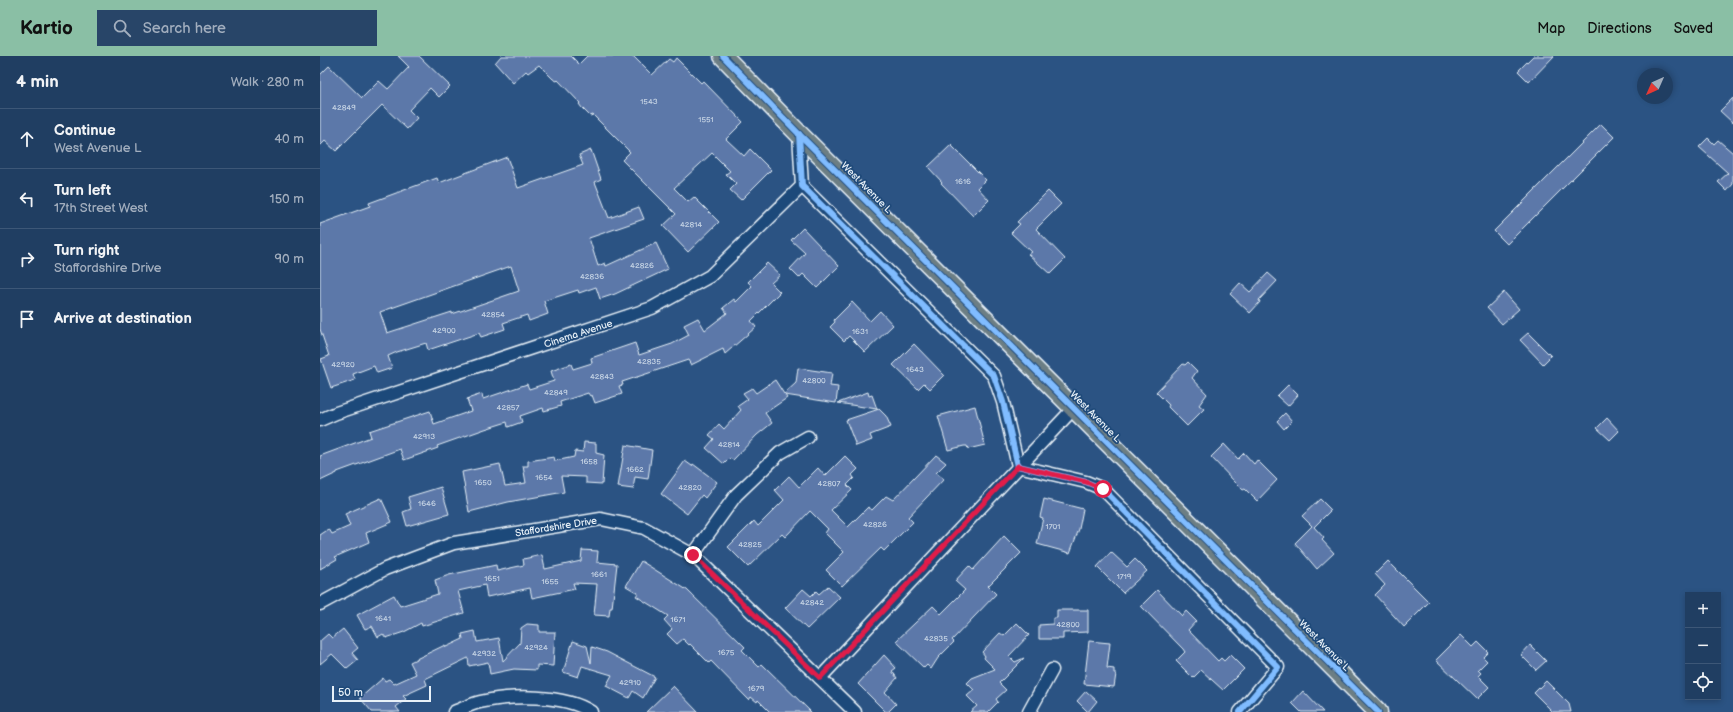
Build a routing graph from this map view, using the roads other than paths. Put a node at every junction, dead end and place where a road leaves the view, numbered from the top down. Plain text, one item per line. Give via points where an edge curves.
1 (723, 56) edge
2 (799, 134) junction
3 (802, 186) junction
4 (1074, 408) junction
5 (320, 420) edge
6 (808, 437) dead end
7 (1018, 466) junction
8 (693, 555) junction
9 (320, 604) edge
10 (1052, 670) dead end
11 (820, 678) junction
12 (454, 712) edge
13 (591, 712) edge
14 (855, 712) edge
15 (1030, 712) edge
16 (1240, 712) edge
17 (1378, 712) edge

1 - 2 main road, West Avenue L
2 - 3 street
2 - 4 main road, West Avenue L
3 - 5 street, Cinema Avenue via 710,276 652,308
3 - 7 street via 994,376
4 - 7 street
4 - 17 main road, West Avenue L
6 - 8 street via 780,453 736,495
7 - 11 street
7 - 16 street via 1086,482 1103,489 1278,667
8 - 9 street, Staffordshire Drive via 644,528 602,519 454,543 385,569
8 - 11 street, Staffordshire Drive
10 - 15 street
11 - 14 street, Staffordshire Drive
12 - 13 street via 479,702 514,698 554,699

